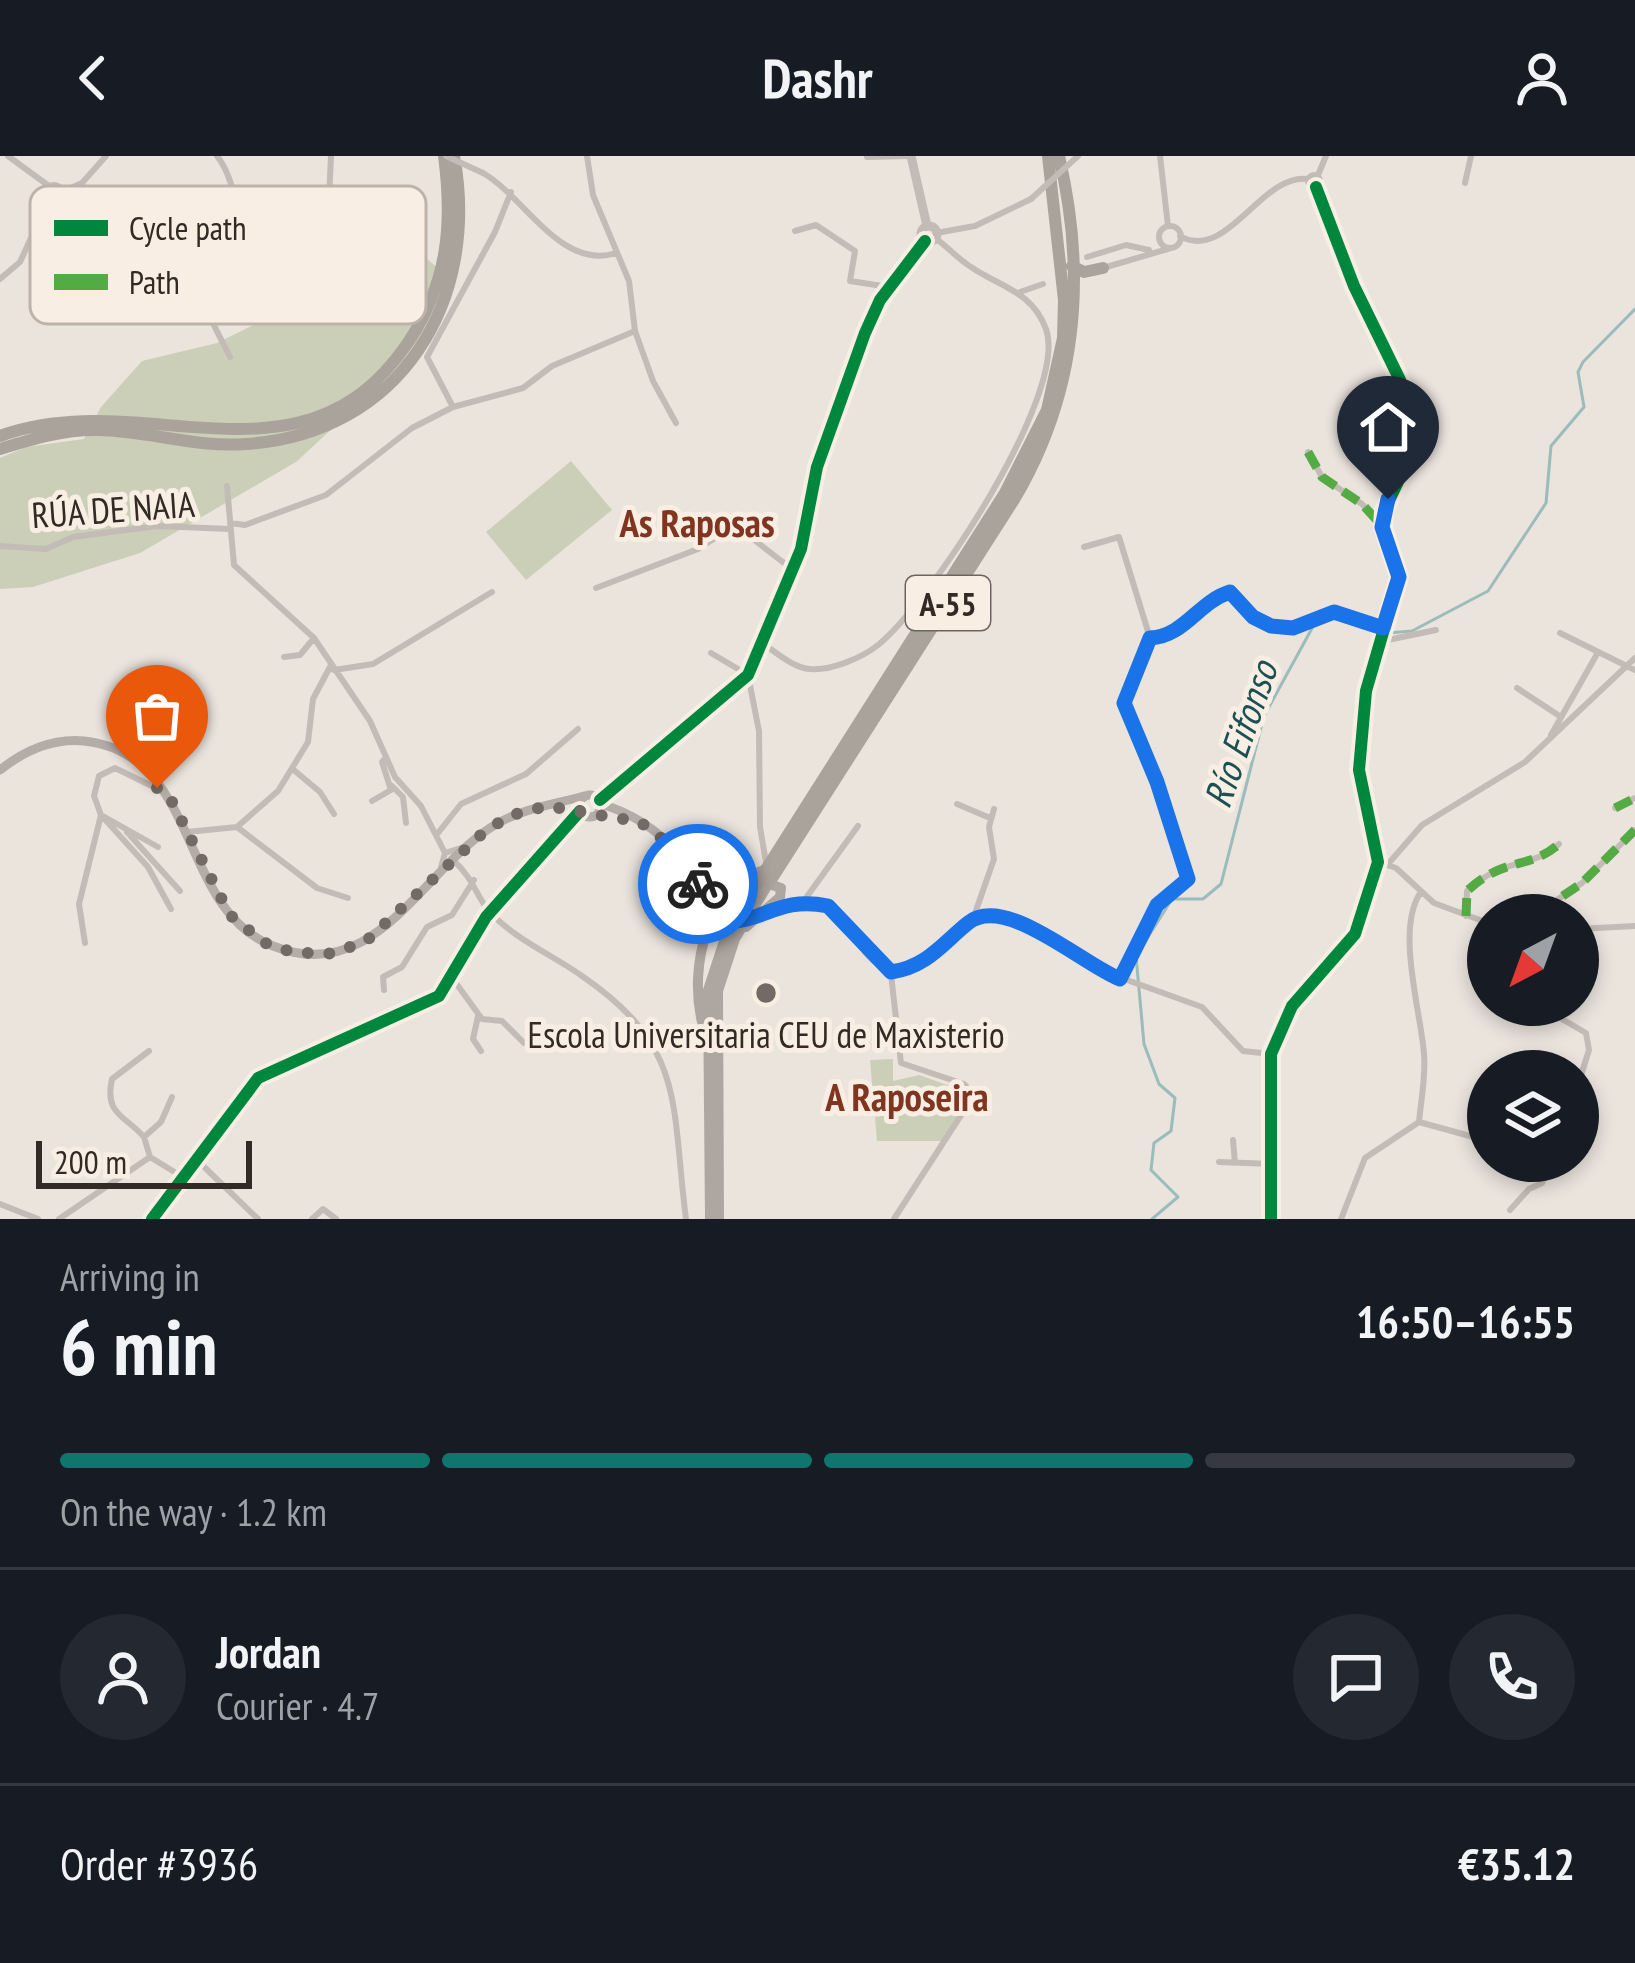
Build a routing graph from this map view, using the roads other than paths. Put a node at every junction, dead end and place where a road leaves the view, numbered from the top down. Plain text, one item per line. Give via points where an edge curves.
1 (8, 156) edge
2 (106, 156) edge
3 (217, 156) edge
4 (332, 156) edge
5 (587, 156) edge
6 (910, 156) edge
7 (1048, 156) edge
8 (1059, 156) edge
9 (1078, 156) edge
10 (1160, 156) edge
11 (1326, 156) edge
12 (1472, 156) edge
13 (867, 157) edge
14 (449, 158) edge
15 (1312, 177) junction
16 (1465, 183) dead end
17 (50, 186) edge
18 (76, 186) edge
19 (231, 186) edge
20 (330, 186) edge
21 (511, 192) junction
22 (1168, 226) junction
23 (795, 230) dead end
24 (931, 234) junction
25 (1159, 235) junction
26 (1180, 236) junction
27 (30, 240) edge
28 (1171, 248) junction
29 (616, 253) junction
30 (1145, 253) junction
31 (1087, 257) dead end
32 (1072, 266) junction
33 (1103, 268) joint
34 (0, 279) edge
35 (1043, 284) dead end
36 (889, 287) junction
37 (1020, 292) junction
38 (426, 310) edge
39 (213, 324) edge
40 (418, 324) edge
41 (635, 331) junction
42 (230, 357) dead end
43 (453, 407) junction
44 (676, 423) dead end
45 (0, 432) edge
46 (0, 449) edge
47 (1308, 452) dead end
48 (227, 486) dead end
49 (230, 526) junction
50 (1382, 527) junction
51 (0, 546) edge
52 (1084, 548) dead end
53 (793, 570) junction
54 (596, 588) dead end
55 (492, 592) dead end
56 (1383, 630) junction
57 (1436, 630) dead end
58 (1560, 633) dead end
59 (314, 638) junction
60 (1150, 638) junction
61 (1378, 641) junction
62 (762, 643) junction
63 (712, 652) dead end
64 (1597, 654) junction
65 (284, 657) dead end
66 (1635, 658) edge
67 (333, 667) junction
68 (1631, 668) edge
69 (748, 675) junction
70 (1517, 688) dead end
71 (1561, 717) junction
72 (578, 729) dead end
73 (1549, 739) junction
74 (386, 757) junction
75 (0, 770) edge
76 (295, 771) junction
77 (392, 786) junction
78 (168, 794) junction
79 (1635, 798) edge
80 (372, 801) dead end
81 (595, 803) junction
82 (957, 803) dead end
83 (555, 806) junction
84 (1615, 808) dead end
85 (334, 814) dead end
86 (101, 815) junction
87 (406, 824) dead end
88 (571, 826) junction
89 (858, 826) dead end
90 (237, 827) junction
91 (1635, 830) edge
92 (127, 832) junction
93 (187, 832) junction
94 (438, 833) junction
95 (1558, 844) dead end
96 (158, 847) dead end
97 (449, 856) junction
98 (1378, 862) junction
99 (1388, 864) junction
100 (768, 878) junction
101 (474, 880) junction
102 (698, 881) junction
103 (739, 886) junction
104 (180, 891) dead end
105 (1420, 892) junction
106 (1566, 894) edge
107 (348, 898) dead end
108 (705, 898) junction
109 (801, 902) junction
110 (776, 905) junction
111 (170, 909) dead end
112 (490, 912) junction
113 (761, 912) junction
114 (715, 913) junction
115 (1466, 916) joint
116 (973, 919) junction
117 (740, 921) junction
118 (1635, 926) edge
119 (1599, 928) edge
120 (706, 932) junction
121 (735, 939) junction
122 (85, 943) dead end
123 (891, 972) junction
124 (453, 979) junction
125 (1120, 979) junction
126 (384, 990) dead end
127 (478, 1016) junction
128 (1574, 1026) edge
129 (705, 1036) junction
130 (524, 1043) dead end
131 (1589, 1050) edge
132 (148, 1051) dead end
133 (482, 1051) dead end
134 (1271, 1054) junction
135 (172, 1097) dead end
136 (1419, 1122) junction
137 (1467, 1135) edge
138 (144, 1138) junction
139 (1233, 1140) dead end
140 (150, 1156) junction
141 (195, 1158) junction
142 (1219, 1162) dead end
143 (1235, 1163) junction
144 (1272, 1164) junction
145 (182, 1176) junction
146 (1543, 1182) edge
147 (0, 1204) edge
148 (1510, 1210) dead end
149 (38, 1219) edge
150 (59, 1219) edge
151 (152, 1219) edge
152 (258, 1219) edge
153 (312, 1219) edge
154 (336, 1219) edge
155 (686, 1219) edge
156 (710, 1219) edge
157 (719, 1219) edge
158 (894, 1219) edge
159 (1271, 1219) edge
160 (1341, 1219) edge

1 - 17 street
2 - 18 street
3 - 19 street
4 - 20 street
5 - 29 street
6 - 13 street
6 - 24 street
7 - 100 highway, A-55 via 1064,300 1047,410 1005,493
8 - 32 highway, A-55
9 - 24 street, bridge via 1031,200 975,226
10 - 22 street
11 - 15 street
12 - 16 street
14 - 21 street, bridge
14 - 38 highway via 448,244
14 - 46 highway via 461,226 434,327 389,385 342,418 241,445 98,430
15 - 26 street via 1284,182 1209,240
15 - 50 street via 1388,348 1416,437
21 - 29 street via 567,248
21 - 43 street via 428,357
22 - 25 street
22 - 26 street
23 - 36 street via 816,225 838,236 855,251 850,281
24 - 36 street
24 - 37 street via 973,269
25 - 28 street
25 - 30 street
26 - 28 street
27 - 34 street
28 - 30 street
29 - 41 street
30 - 31 street via 1126,245
30 - 33 street
32 - 33 highway
32 - 100 highway, A-55 via 1068,374 1034,466
35 - 37 street
36 - 53 street via 817,467
37 - 62 street via 1048,334 1038,400 942,568 864,654 805,669
39 - 42 street
40 - 45 highway via 364,391 307,422 262,432 91,418
41 - 43 street, RÚA DE NAIA via 552,366 523,388
41 - 44 street
43 - 49 street, RÚA DE NAIA via 412,428 326,495
47 - 50 street via 1322,477
48 - 49 street
49 - 51 street, RÚA DE NAIA via 157,526 46,548
49 - 59 street via 234,565
50 - 56 street via 1399,577
52 - 60 street via 1122,540
53 - 54 street via 735,525 698,549
53 - 62 street
55 - 67 street via 373,664
56 - 60 street via 1334,612 1293,628 1271,626 1230,592 1176,633
56 - 61 street
57 - 61 street
58 - 64 street
59 - 65 street via 300,655
59 - 67 street
60 - 125 street via 1124,703 1188,879 1157,905
61 - 98 street via 1359,770
62 - 69 street
63 - 69 street
64 - 68 street
64 - 71 street
66 - 68 street
67 - 74 street
67 - 76 street via 313,699
68 - 73 street
69 - 81 street
69 - 100 street
70 - 71 street
71 - 73 street
72 - 94 street via 526,774 460,804
73 - 99 street via 1517,769 1422,825
74 - 77 street
74 - 94 street
75 - 78 main road via 39,747 85,741 133,758
76 - 85 street
76 - 90 street
77 - 80 street
77 - 87 street via 403,797
78 - 86 street via 106,770 94,787
78 - 93 main road
79 - 84 street
81 - 83 main road
81 - 88 street
81 - 102 main road via 661,836
82 - 116 street via 992,813 994,859
83 - 88 street
83 - 97 main road via 512,815
86 - 92 street
86 - 111 street via 148,867
86 - 122 street via 79,904
88 - 112 street
89 - 109 street
90 - 93 street
90 - 107 street via 317,888
91 - 106 street
92 - 96 street
92 - 104 street
93 - 97 main road via 230,915 265,943 292,952 328,954 365,942 440,874
94 - 97 street
95 - 115 street via 1488,871 1466,894
97 - 101 street
98 - 99 street
98 - 134 street via 1355,934 1292,1006
99 - 105 street
100 - 103 highway
100 - 109 street
100 - 110 highway
100 - 117 highway, A-55
101 - 112 street
101 - 126 street via 452,916 427,927 402,967 383,977
102 - 103 main road
102 - 108 main road
103 - 114 highway
105 - 115 street
105 - 136 street via 1412,907 1411,966 1424,1058
108 - 114 highway
108 - 120 main road
109 - 110 street
109 - 123 street via 834,909
110 - 113 highway
112 - 124 street
112 - 155 street via 605,991 651,1037 666,1068
113 - 117 highway
113 - 121 highway
114 - 117 highway
114 - 120 highway
116 - 123 street via 938,953
116 - 125 street via 1018,920
117 - 121 highway, A-55
117 - 129 highway, A-55 via 711,973
118 - 119 street
120 - 129 highway via 697,977
121 - 157 highway, A-55 via 716,1017
123 - 158 street via 901,1063 964,1084 974,1095
124 - 127 street
124 - 141 street via 424,1007 264,1074
125 - 134 street via 1208,1010 1243,1051
127 - 130 street via 502,1022
127 - 133 street via 473,1039
128 - 131 street via 1586,1033
129 - 156 highway, A-55
132 - 138 street via 112,1079 109,1099
134 - 144 street
135 - 138 street
136 - 137 street
136 - 160 street via 1365,1158
138 - 140 street
139 - 143 street
140 - 145 street
140 - 150 street
141 - 145 street
141 - 152 street
142 - 143 street
143 - 144 street
144 - 159 street
145 - 151 street
146 - 148 street
147 - 149 street
153 - 154 street via 323,1209

